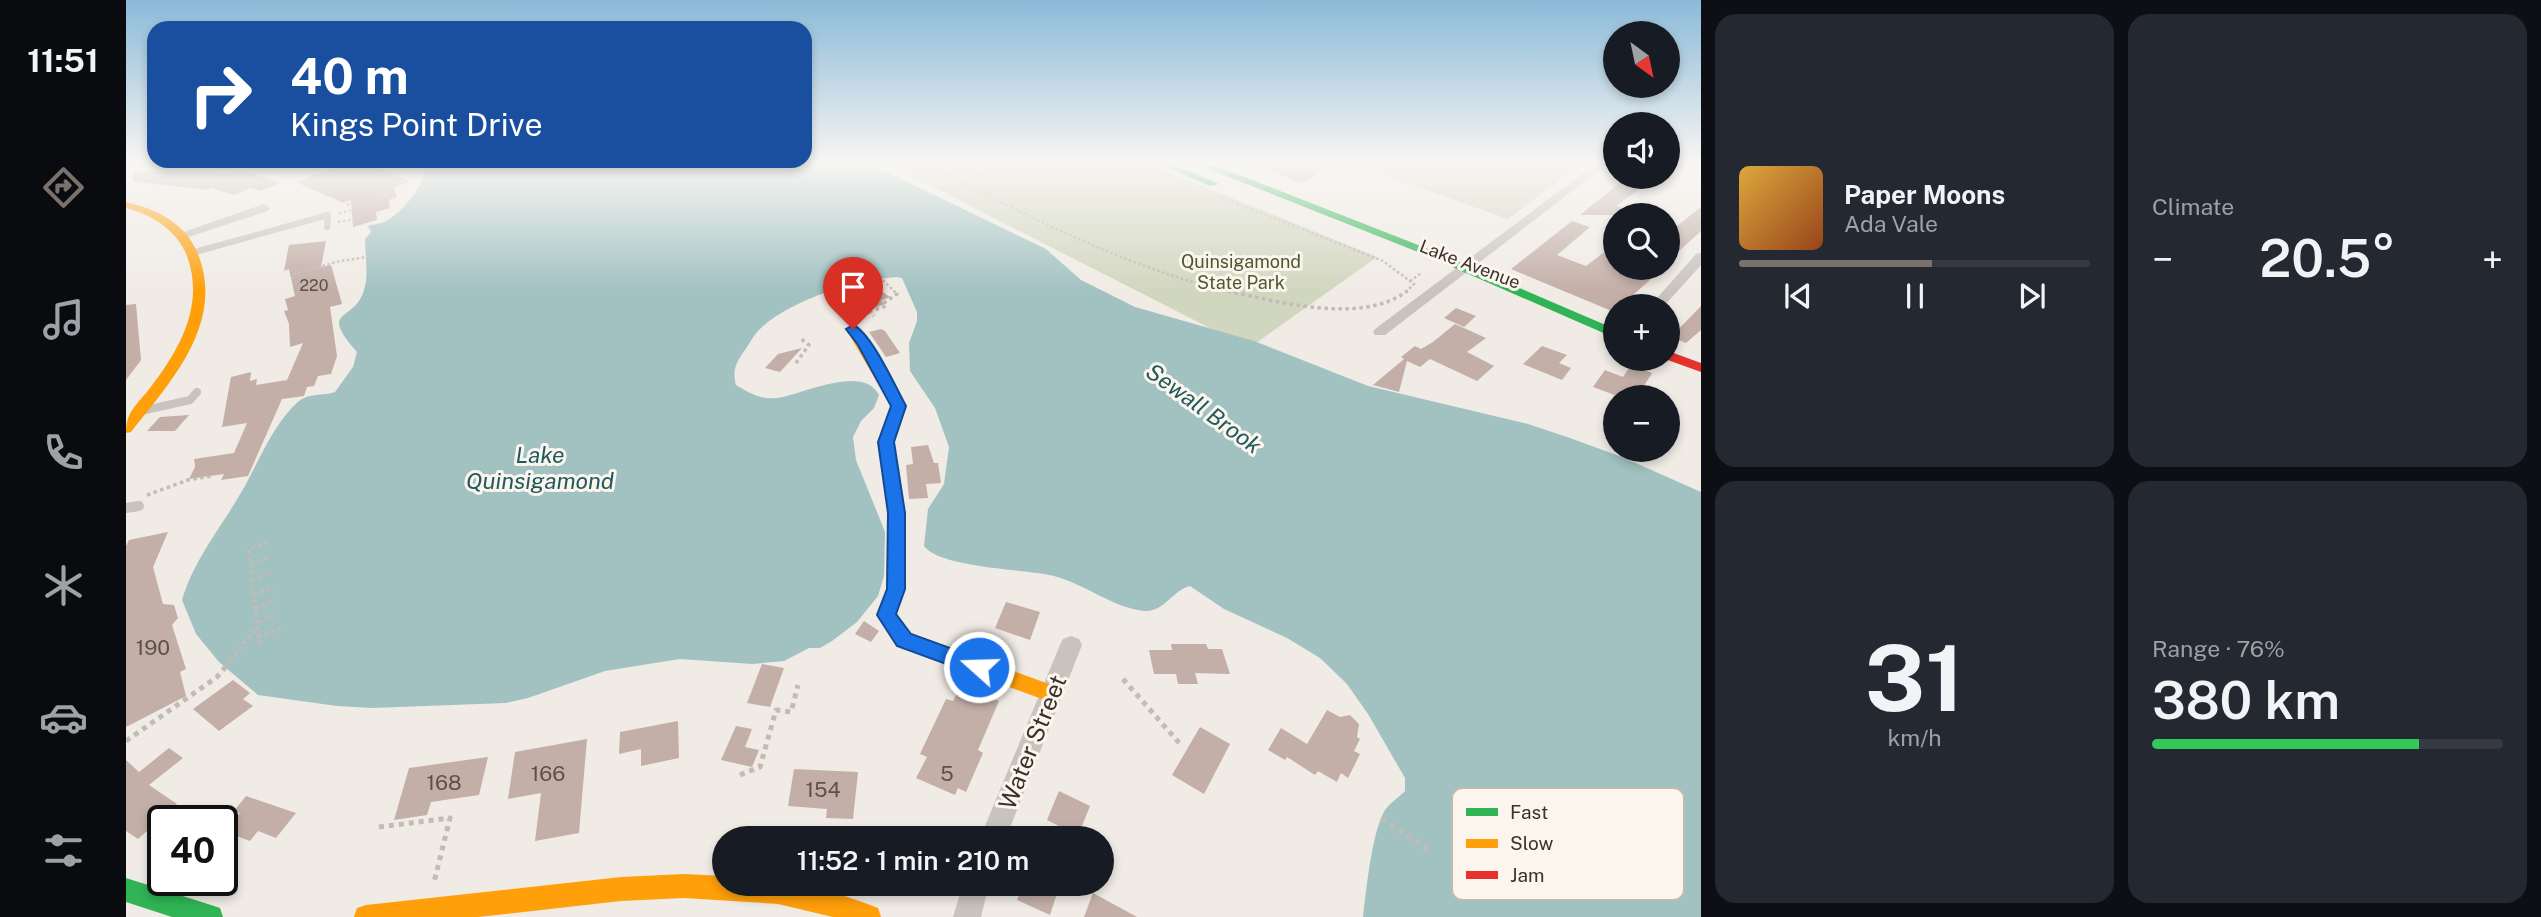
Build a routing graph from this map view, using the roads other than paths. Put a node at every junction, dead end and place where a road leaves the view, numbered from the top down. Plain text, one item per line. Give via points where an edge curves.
1 (126, 205) edge
2 (1274, 205) edge
3 (1297, 205) edge
4 (1548, 205) edge
5 (264, 208) dead end
6 (327, 225) road end
7 (181, 235) junction
8 (195, 252) junction
9 (1701, 257) edge
10 (1458, 273) junction
11 (1668, 294) edge
12 (853, 329) dead end
13 (1603, 329) edge
14 (1380, 332) dead end
15 (1680, 360) edge
16 (1701, 368) edge
17 (197, 392) dead end
18 (139, 411) junction
19 (126, 428) edge
20 (139, 506) dead end
21 (126, 508) edge
22 (1071, 645) dead end
23 (1053, 694) junction
24 (998, 826) edge
25 (126, 890) edge
26 (973, 896) edge
27 (514, 910) edge
28 (211, 917) edge
29 (366, 917) edge
30 (869, 917) edge
31 (967, 917) edge

1 - 7 main road via 150,211
2 - 10 main road, Lake Avenue
3 - 10 main road, Lake Avenue
4 - 10 street
5 - 7 street
6 - 8 lane via 328,215
7 - 8 main road
8 - 18 main road via 202,293 193,327 176,362
9 - 11 street
10 - 13 main road, Lake Avenue via 1532,296
10 - 14 street
12 - 23 main road via 898,406 886,442 896,513 896,589 887,615 904,640
15 - 16 main road
17 - 18 lane via 190,400
18 - 19 main road
20 - 21 lane
22 - 23 street, Water Street
23 - 24 street, Water Street
25 - 28 main road
26 - 31 street
27 - 29 main road
27 - 30 main road via 621,889 710,885 776,891

